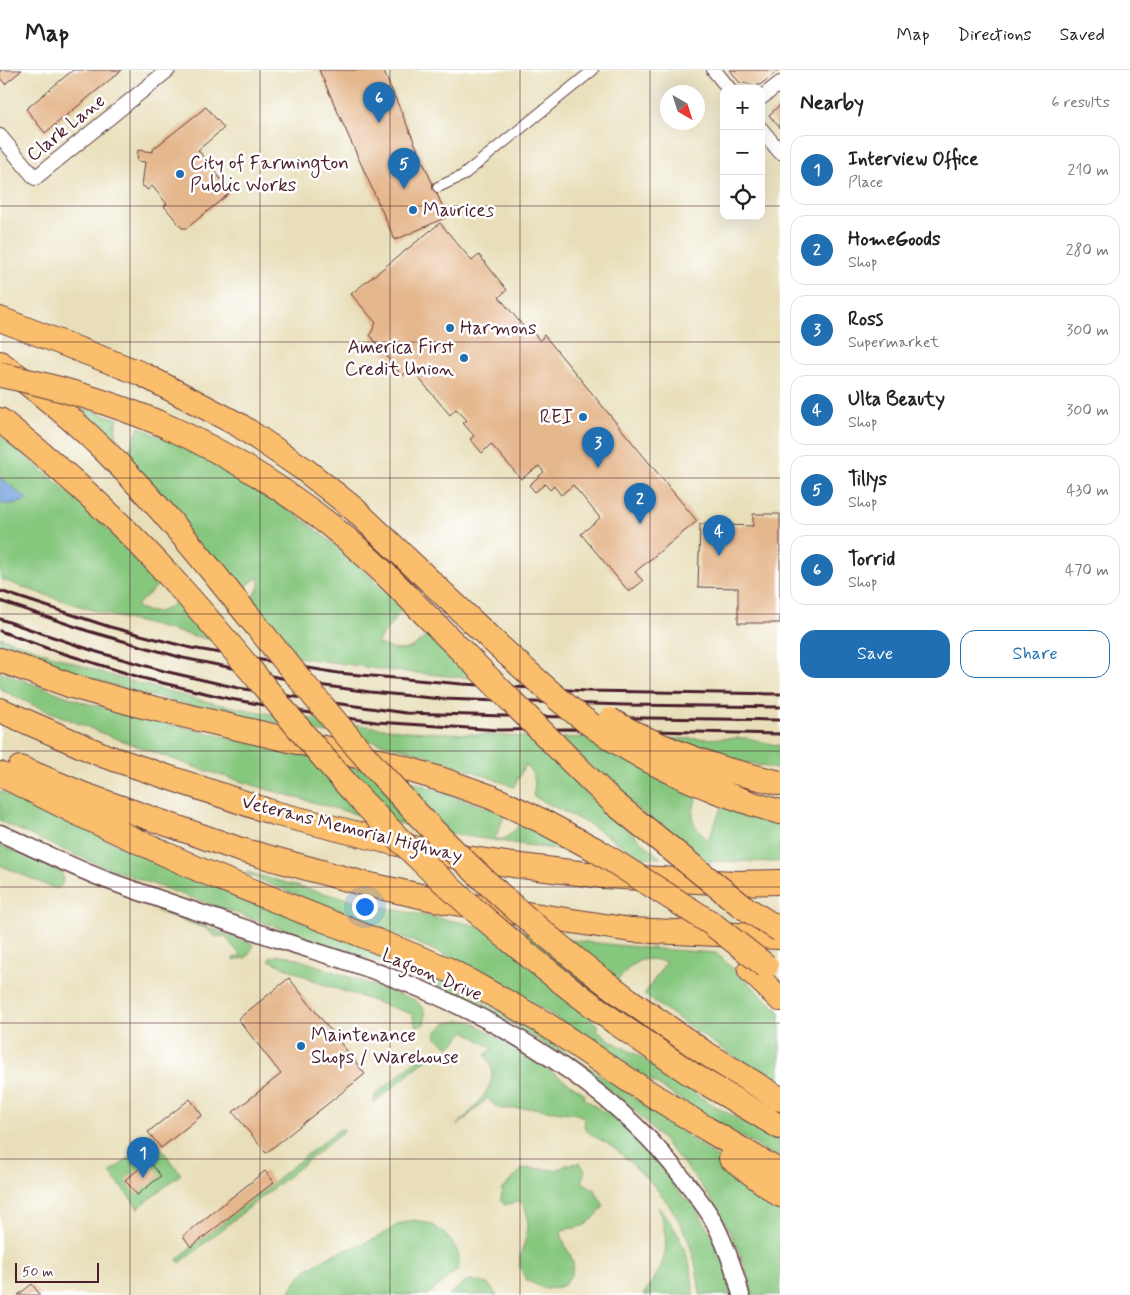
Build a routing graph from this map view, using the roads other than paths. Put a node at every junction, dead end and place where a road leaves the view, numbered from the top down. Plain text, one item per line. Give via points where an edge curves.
1 (168, 70) edge
2 (593, 70) edge
3 (714, 70) edge
4 (780, 83) edge
5 (726, 85) edge
6 (765, 95) edge
7 (762, 130) edge
8 (0, 136) edge
9 (780, 152) edge
10 (438, 187) dead end
11 (0, 319) edge
12 (0, 363) edge
13 (0, 375) edge
14 (0, 420) edge
15 (492, 640) junction
16 (0, 660) edge
17 (0, 710) edge
18 (0, 760) edge
19 (0, 774) edge
20 (780, 783) edge
21 (780, 812) edge
22 (0, 833) edge
23 (700, 872) junction
24 (780, 882) edge
25 (780, 914) edge
26 (780, 930) edge
27 (780, 937) edge
28 (765, 971) edge
29 (780, 999) edge
30 (630, 1081) junction
31 (780, 1099) edge
32 (780, 1127) edge
33 (780, 1172) edge
34 (780, 1195) edge
35 (742, 1295) edge

1 - 8 street, Clark Lane via 35,178
2 - 10 street via 462,176
3 - 5 street
4 - 6 street
7 - 9 street
11 - 15 highway via 142,374 239,425 305,470 354,509
12 - 31 highway, bridge via 64,414 129,476 380,773 484,880 579,962 630,1001
13 - 23 highway, bridge via 70,391 162,424 234,460 297,501 350,542 601,791
14 - 32 highway, bridge via 92,497 132,536 200,610 322,756 391,831 448,886 542,968 615,1022 691,1074
15 - 20 highway, bridge via 580,701 649,740 727,770
15 - 21 highway, bridge via 561,702 631,751 718,792
16 - 28 highway, bridge via 135,704 388,763 491,797 576,839 652,885 711,923
17 - 24 highway, Veterans Memorial Highway via 105,756 274,813 434,852 603,876 734,883
18 - 27 highway via 82,794 238,849 360,883 448,902 631,930
19 - 30 highway via 200,870 449,970 544,1023
22 - 35 street, Lagoon Drive via 107,880 402,981 528,1043 624,1114 677,1170 710,1216
23 - 25 highway, bridge
23 - 26 highway, bridge via 742,906
28 - 29 highway
30 - 33 highway
30 - 34 highway

